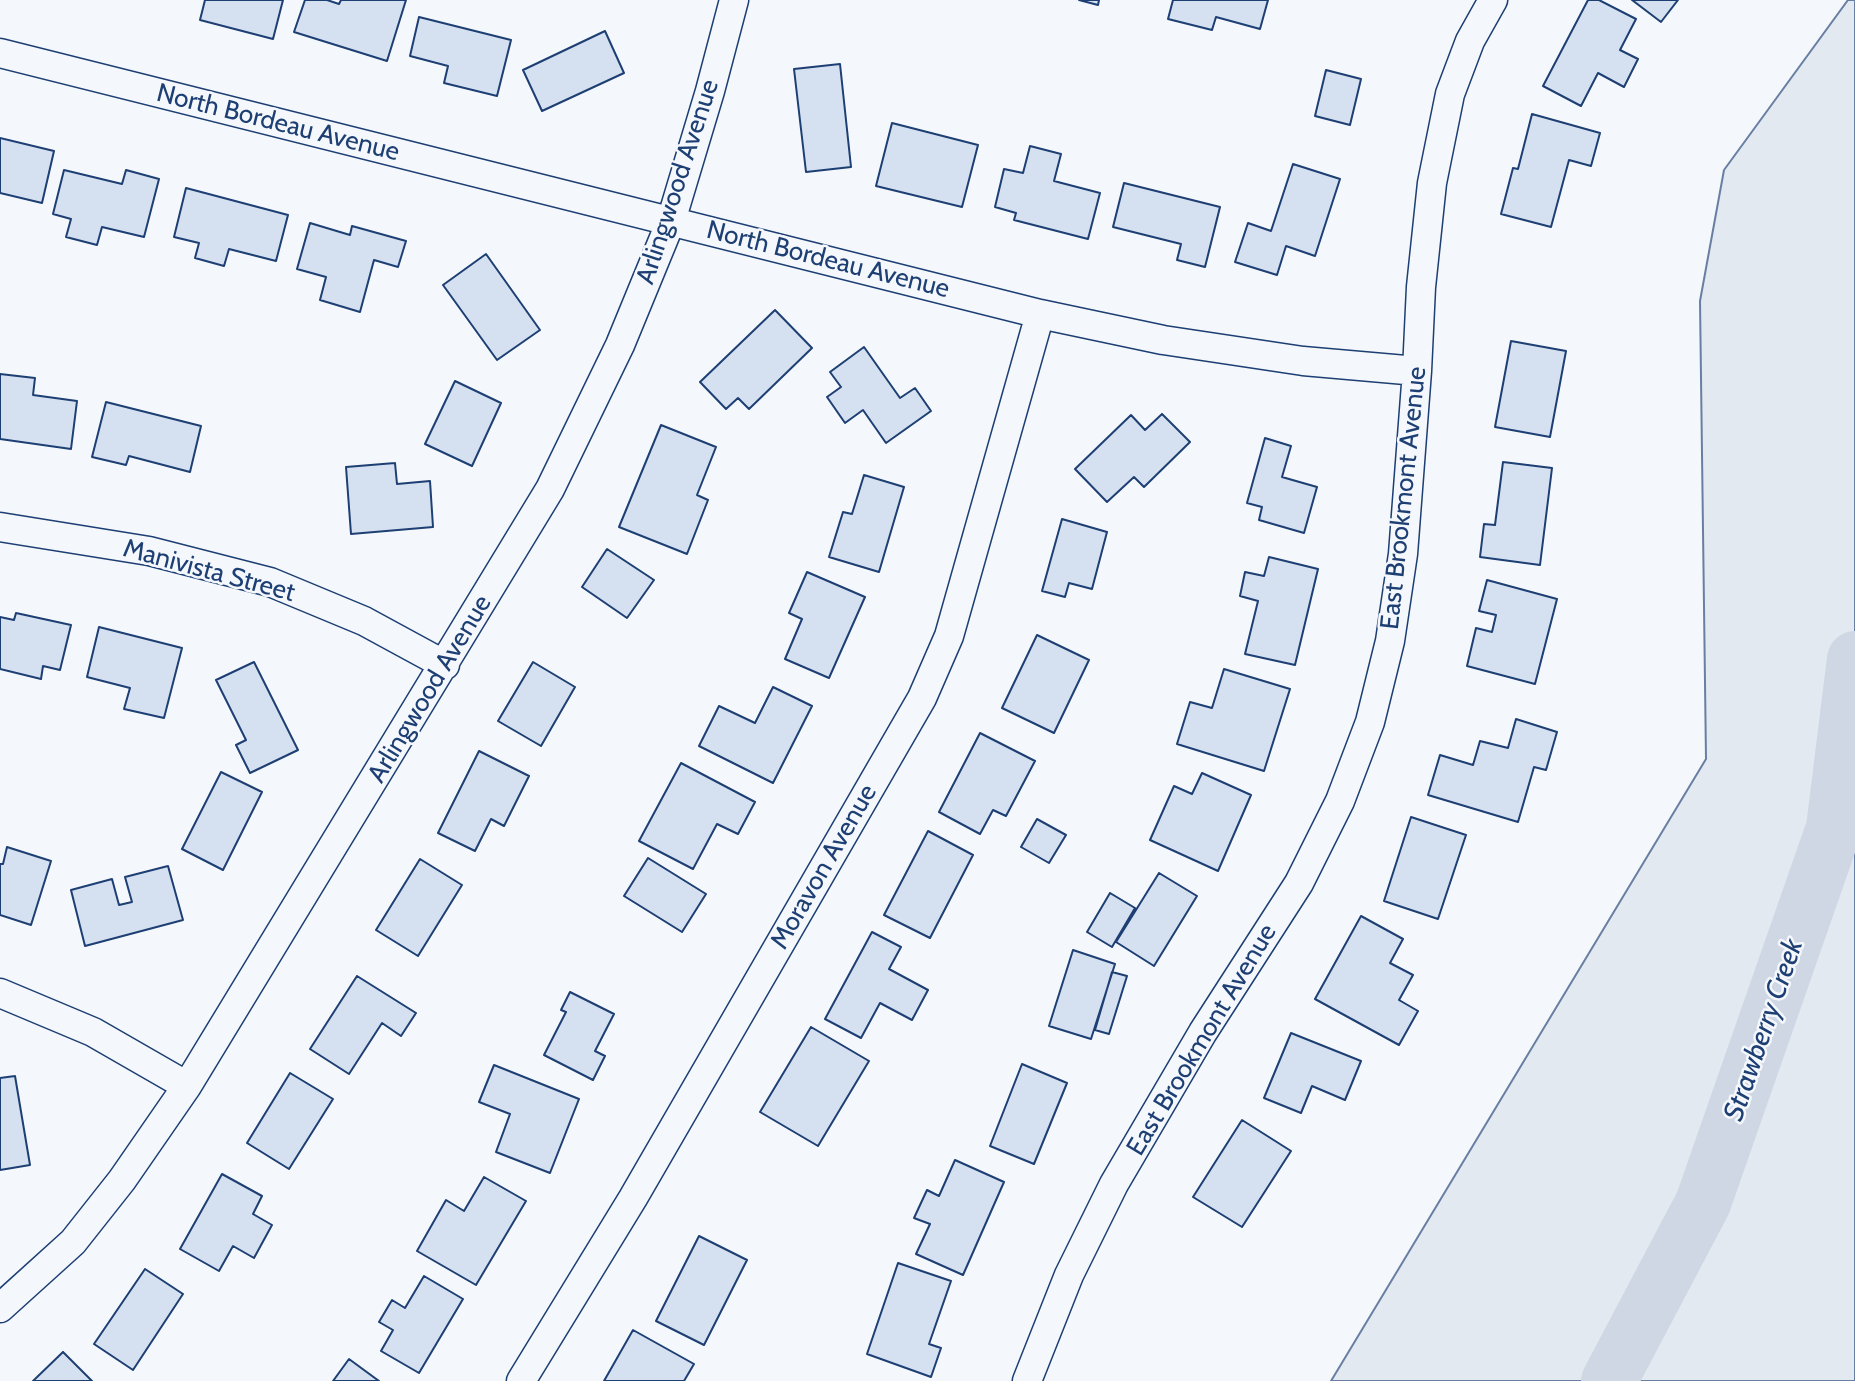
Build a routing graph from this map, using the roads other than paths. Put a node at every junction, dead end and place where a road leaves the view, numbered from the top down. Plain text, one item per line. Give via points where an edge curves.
1 (734, 0) edge
2 (1493, 0) edge
3 (0, 53) edge
4 (671, 221) junction
5 (1040, 314) junction
6 (1417, 371) junction
7 (0, 527) edge
8 (445, 665) junction
9 (0, 993) edge
10 (187, 1086) junction
11 (0, 1308) edge
12 (521, 1381) edge
13 (1027, 1381) edge

1 - 4 street, Arlingwood Avenue
2 - 6 street, East Brookmont Avenue via 1470,41 1450,94 1432,183
3 - 4 street, North Bordeau Avenue
4 - 5 street, North Bordeau Avenue
4 - 8 street, Arlingwood Avenue via 620,345 550,489
5 - 6 street, North Bordeau Avenue via 1163,340 1303,361
5 - 12 street, Moravon Avenue via 949,636 922,698 633,1198
6 - 13 street, East Brookmont Avenue via 1403,554 1390,641 1370,722 1340,801 1299,883 1203,1032 1114,1184 1069,1275
7 - 8 street, Manivista Street via 149,551 270,582 365,621
8 - 10 street, Arlingwood Avenue
9 - 10 street via 93,1032
10 - 11 street, Arlingwood Avenue via 73,1242

